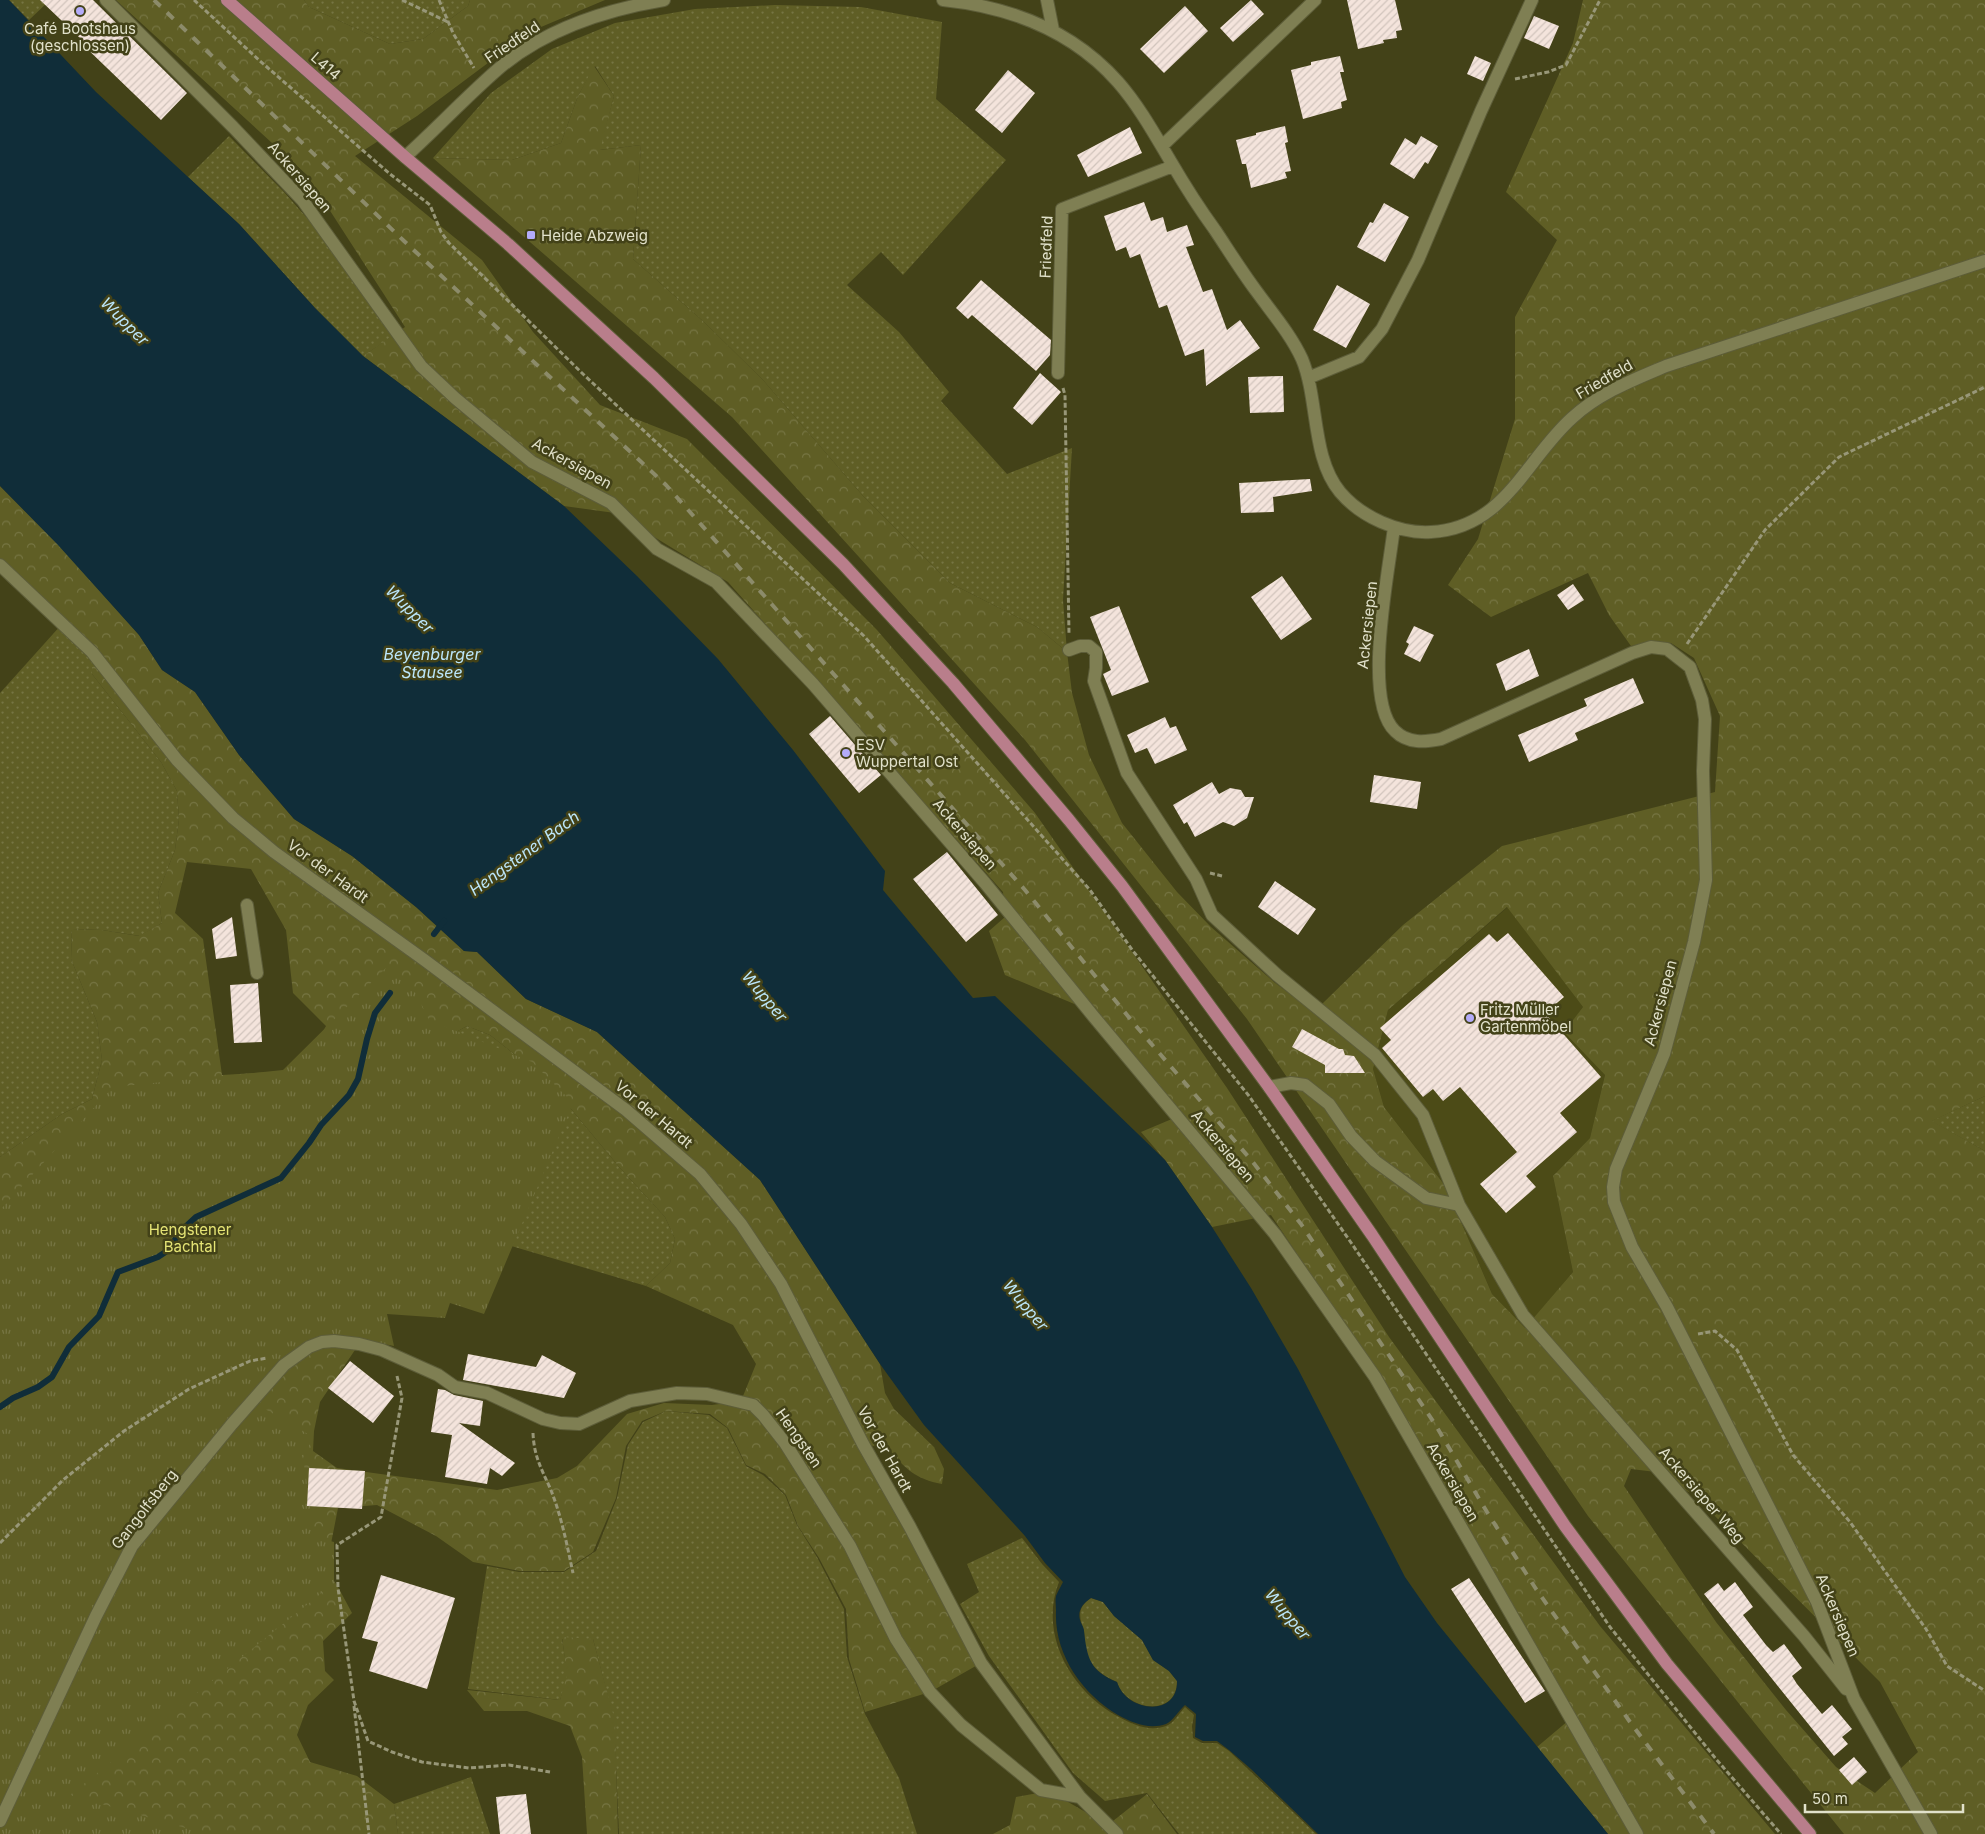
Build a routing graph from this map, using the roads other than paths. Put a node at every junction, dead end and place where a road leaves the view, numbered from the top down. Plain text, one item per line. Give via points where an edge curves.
1 (106, 0) edge
2 (227, 0) edge
3 (664, 0) edge
4 (942, 0) edge
5 (948, 0) edge
6 (1047, 0) edge
7 (1315, 0) edge
8 (1532, 0) edge
9 (1053, 30) junction
10 (1162, 146) junction
11 (405, 157) junction
12 (1173, 166) junction
13 (1985, 261) edge
14 (1058, 373) road end
15 (1308, 378) junction
16 (1394, 527) junction
17 (0, 565) edge
18 (1070, 650) road end
19 (247, 906) dead end
20 (256, 973) dead end
21 (1269, 1087) junction
22 (1459, 1205) junction
23 (359, 1344) joint
24 (1854, 1699) junction
25 (1080, 1797) junction
26 (0, 1821) edge
27 (1117, 1834) edge
28 (1638, 1834) edge
29 (1810, 1834) edge
30 (1931, 1834) edge

1 - 28 street, Ackersiepen via 303,201 421,366 532,462 611,503 657,549 716,582 813,684 985,883 1276,1234 1374,1378
2 - 11 main road, L414
3 - 11 street, Friedfeld via 612,10 546,37 504,65
4 - 5 street, Friedfeld
5 - 9 street, Friedfeld via 1009,12
6 - 9 street
7 - 10 street
8 - 15 street via 1418,260 1382,329 1359,357
9 - 10 street, Friedfeld via 1088,53 1118,81
10 - 12 street, Friedfeld
11 - 21 main road, L414 via 508,244 654,378 898,622 1070,820
12 - 14 street, Friedfeld via 1062,209
12 - 15 street, Friedfeld via 1295,345
13 - 16 street, Friedfeld via 1633,379 1600,397 1562,427 1514,488 1482,517 1458,527 1431,532
15 - 16 street, Friedfeld via 1321,448 1329,472 1351,503 1374,519
16 - 24 street, Ackersiepen via 1377,662 1378,689 1385,715 1394,731 1402,737 1412,741 1441,739 1651,647 1667,648 1690,667 1705,719 1706,880 1702,911 1664,1054 1616,1169 1614,1202 1632,1247 1667,1307 1817,1602
17 - 25 street, Vor der Hardt via 92,652 177,760 233,818 274,852 626,1110 700,1174 741,1224 781,1284 981,1663
18 - 22 street via 1089,646 1096,652 1094,681 1127,773 1196,879 1212,915 1277,975 1375,1054 1423,1115
19 - 20 street
21 - 22 street via 1291,1083 1305,1085 1329,1104 1351,1136 1375,1161 1426,1198
21 - 29 main road, L414 via 1388,1259 1565,1526 1667,1664
22 - 24 street, Ackersieper Weg via 1523,1315 1804,1636
23 - 25 street, Hengsten via 394,1354 455,1387 487,1392 532,1414 560,1423 579,1424 630,1400 677,1393 708,1394 753,1405 785,1444 850,1546 896,1639 930,1692 961,1725 1040,1790
23 - 26 street, Gangolfsberg via 322,1342 301,1351 284,1365 132,1546
24 - 30 street, Ackersiepen
25 - 27 street, Vor der Hardt

